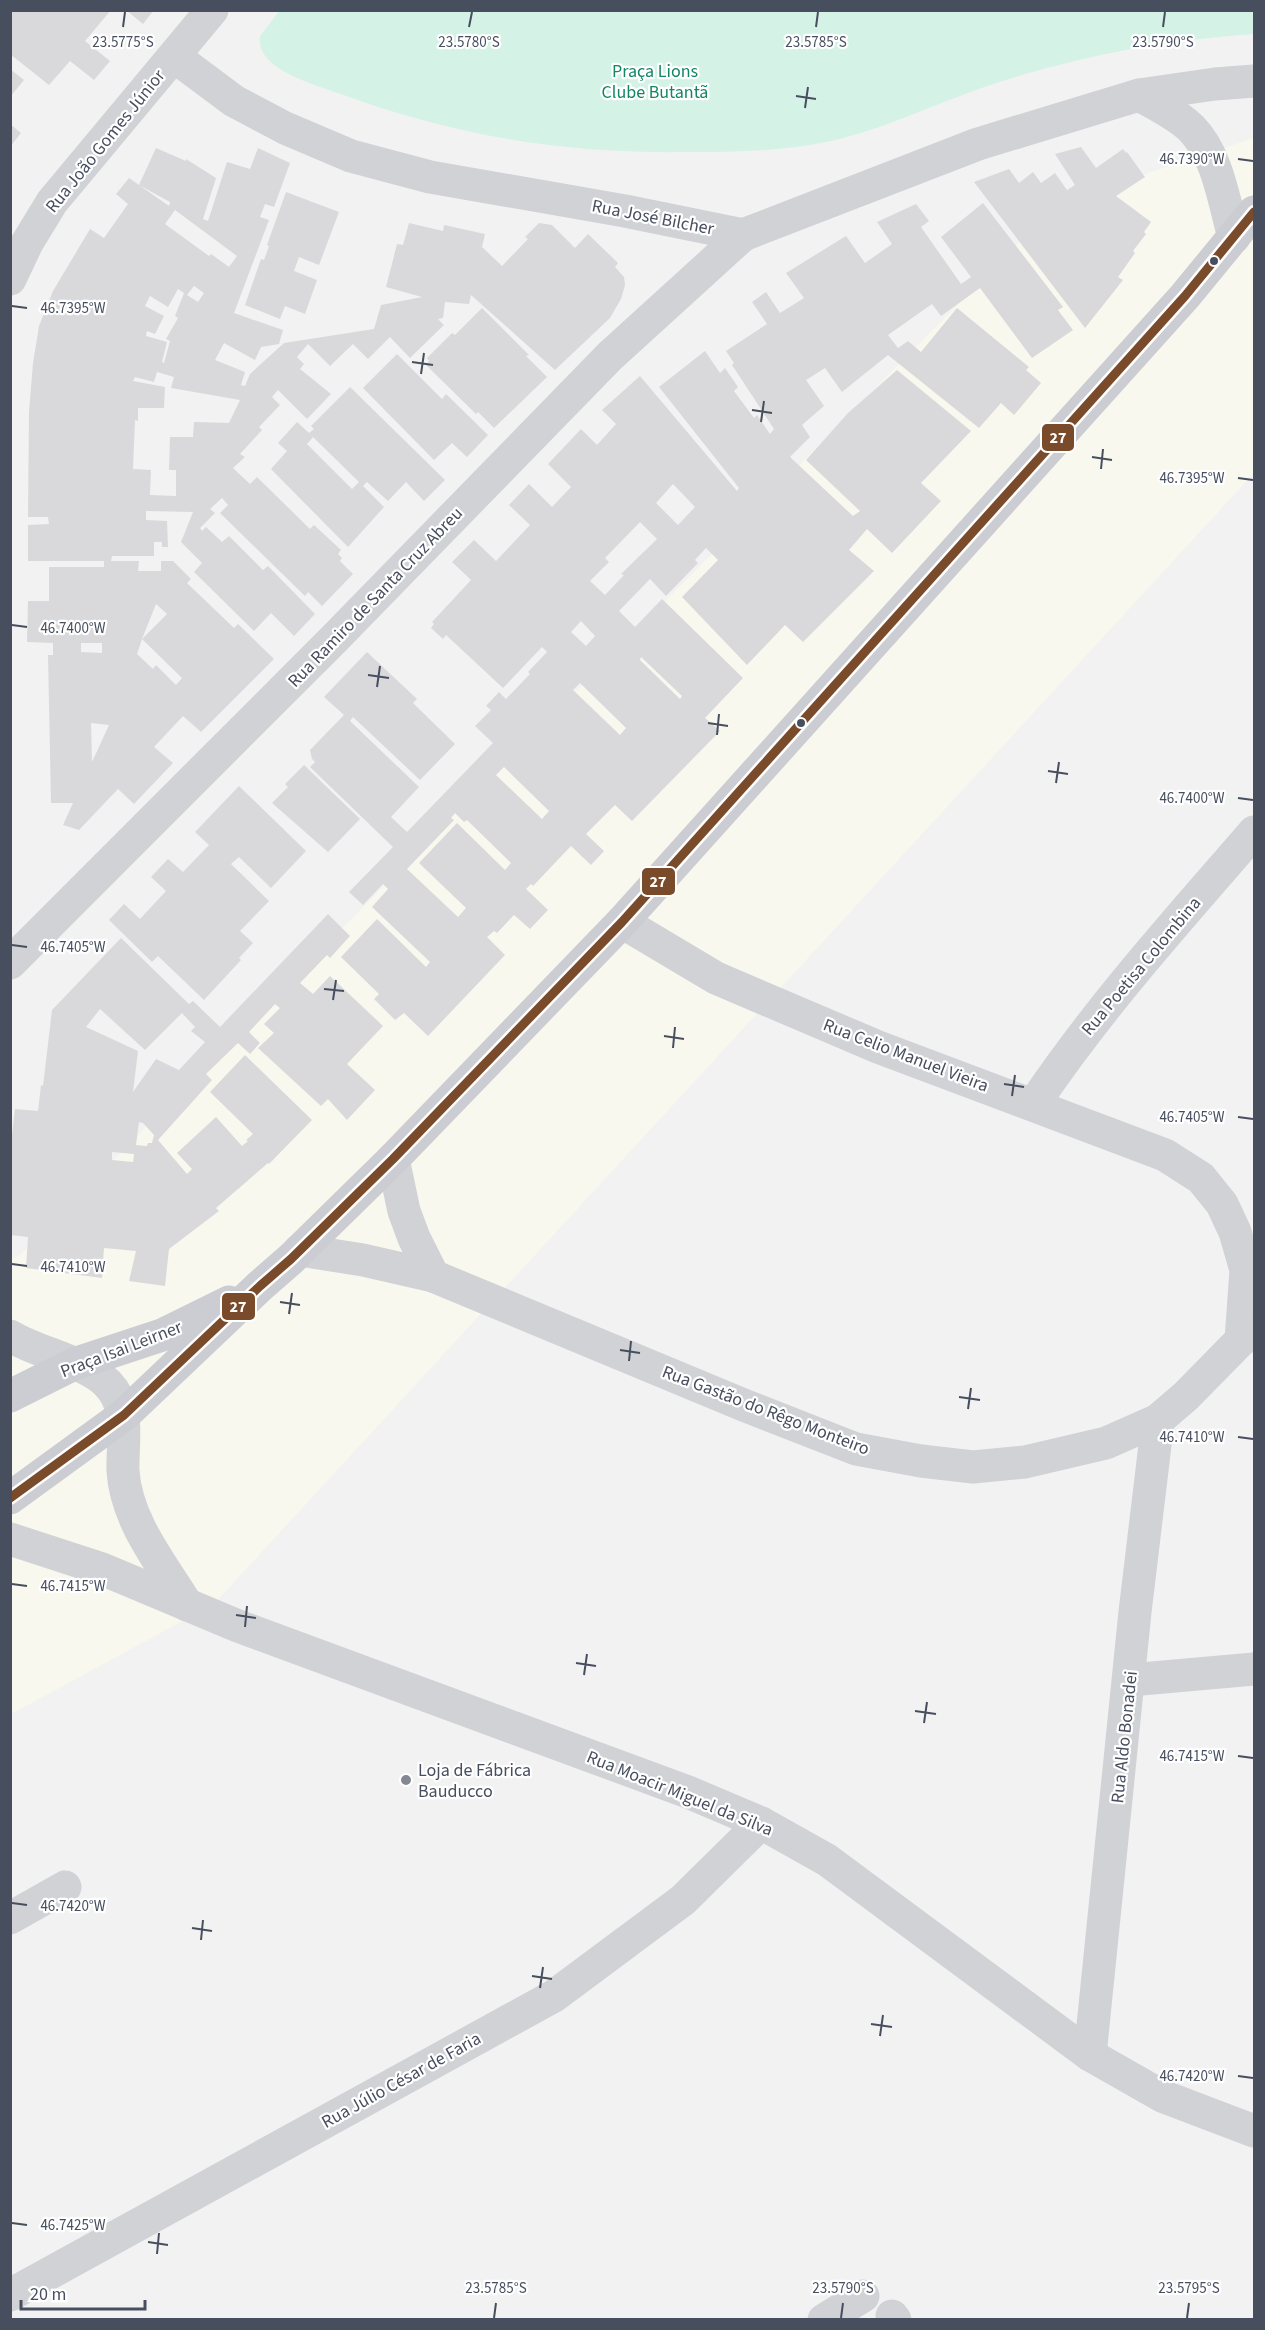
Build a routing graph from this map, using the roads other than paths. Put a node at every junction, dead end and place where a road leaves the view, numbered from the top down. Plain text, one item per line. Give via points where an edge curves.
1 (212, 10) edge
2 (175, 57) junction
3 (1254, 81) edge
4 (1139, 95) junction
5 (1254, 212) edge
6 (742, 235) junction
7 (1234, 237) junction
8 (10, 279) edge
9 (1254, 832) edge
10 (622, 922) junction
11 (10, 963) edge
12 (1034, 1104) junction
13 (393, 1159) junction
14 (300, 1250) junction
15 (433, 1276) junction
16 (260, 1286) junction
17 (10, 1336) edge
18 (1248, 1336) edge
19 (74, 1364) junction
20 (10, 1396) edge
21 (124, 1415) junction
22 (1158, 1420) junction
23 (10, 1498) edge
24 (10, 1539) edge
25 (187, 1605) junction
26 (1254, 1669) edge
27 (1130, 1680) junction
28 (761, 1823) junction
29 (65, 1887) dead end
30 (10, 1918) edge
31 (1090, 2055) junction
32 (1254, 2132) edge
33 (10, 2295) edge
34 (863, 2296) dead end
35 (824, 2319) edge

1 - 2 street, Rua João Gomes Júnior
2 - 6 street, Rua José Bilcher via 234,101 351,156 430,177
2 - 8 street, Rua João Gomes Júnior via 52,202
3 - 4 street
4 - 6 street via 978,144
4 - 7 street via 1191,129 1206,150
5 - 7 main road
6 - 11 street, Rua Ramiro de Santa Cruz Abreu via 610,356
7 - 10 main road
9 - 12 street, Rua Poetisa Colombina via 1113,996
10 - 12 street, Rua Celio Manuel Vieira via 716,978 878,1047
10 - 13 main road
12 - 18 street, Rua Celio Manuel Vieira via 1165,1155 1201,1178 1222,1204 1235,1232 1246,1270
13 - 14 main road
13 - 15 street via 404,1211
14 - 15 street, Rua Gastão do Rêgo Monteiro
14 - 16 main road
15 - 22 street, Rua Gastão do Rêgo Monteiro via 856,1449 973,1467 1025,1461 1106,1443
16 - 19 main road, Praça Isai Leirner via 162,1335
16 - 21 main road, Praça Isai Leirner
17 - 19 street
18 - 22 street, Rua Gastão do Rêgo Monteiro
19 - 20 main road, Praça Isai Leirner
19 - 21 street via 108,1383 118,1396
21 - 23 main road, Praça Isai Leirner
21 - 25 street via 123,1473 129,1506
22 - 27 street, Rua Aldo Bonadei
24 - 25 street, Rua Moacir Miguel da Silva via 102,1569
25 - 28 street, Rua Moacir Miguel da Silva via 688,1792
26 - 27 street
27 - 31 street, Rua Aldo Bonadei
28 - 31 street, Rua Moacir Miguel da Silva via 827,1860
28 - 33 street, Rua Júlio César de Faria via 682,1900 554,1996
29 - 30 street
31 - 32 street, Rua Moacir Miguel da Silva via 1162,2096
34 - 35 street

